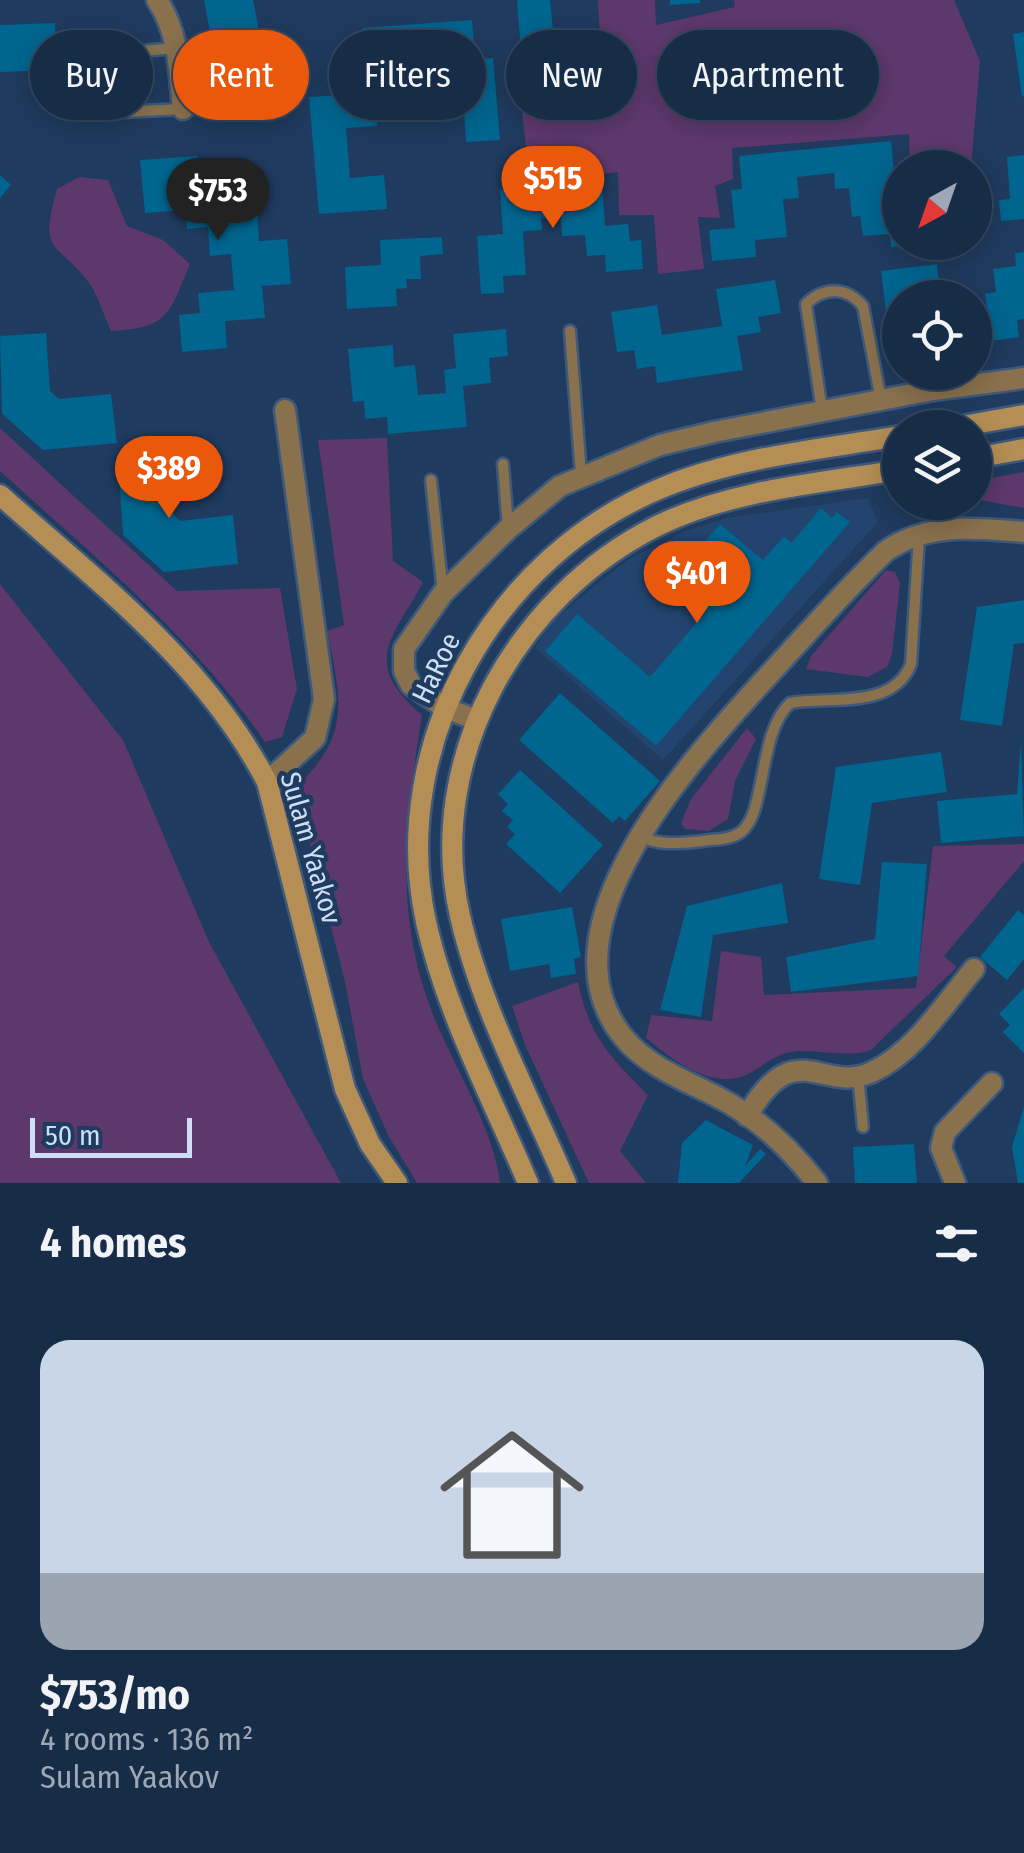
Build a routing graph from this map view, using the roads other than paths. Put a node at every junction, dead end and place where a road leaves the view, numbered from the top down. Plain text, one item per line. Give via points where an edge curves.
1 (157, 0) edge
2 (173, 34) edge
3 (570, 332) dead end
4 (1024, 378) edge
5 (881, 400) junction
6 (285, 410) dead end
7 (822, 410) junction
8 (1024, 415) edge
9 (992, 421) edge
10 (882, 439) edge
11 (1024, 450) edge
12 (992, 455) edge
13 (503, 464) dead end
14 (882, 473) edge
15 (581, 475) junction
16 (430, 480) dead end
17 (0, 495) edge
18 (508, 529) junction
19 (920, 532) junction
20 (1024, 532) edge
21 (443, 594) junction
22 (446, 708) junction
23 (477, 720) junction
24 (267, 782) junction
25 (642, 836) junction
26 (974, 969) dead end
27 (858, 1075) junction
28 (992, 1084) dead end
29 (747, 1116) junction
30 (863, 1127) dead end
31 (524, 1179) edge
32 (397, 1183) edge
33 (566, 1183) edge
34 (816, 1183) edge
35 (956, 1183) edge

1 - 2 street
3 - 15 lane
4 - 5 street
5 - 7 street
5 - 7 lane via 863,306 837,290 806,304
6 - 24 street via 324,698 315,738
7 - 15 street via 660,445
8 - 9 street
10 - 22 street, HaRoe via 716,471 640,497 574,538 523,583 485,631
11 - 12 street
13 - 18 lane
14 - 23 street via 751,498 656,527 594,565 547,607 513,650
15 - 18 street
16 - 21 lane
17 - 24 street, Sulam Yaakov via 196,676 244,738
18 - 21 street
19 - 20 street
19 - 25 street via 865,571 691,759
19 - 25 lane via 906,679 885,694 790,703 771,728 744,830 672,844
21 - 22 street via 404,650 404,671 411,685
22 - 23 street
22 - 31 street, HaRoe via 427,773 420,838 426,922
23 - 33 street via 456,815 460,915 482,986
24 - 32 street, Sulam Yaakov via 345,1089
25 - 29 street via 598,942 600,994 638,1052
26 - 27 street via 903,1051
27 - 29 street via 804,1069 786,1074
27 - 30 lane
28 - 35 street via 945,1132 940,1148
29 - 34 street

